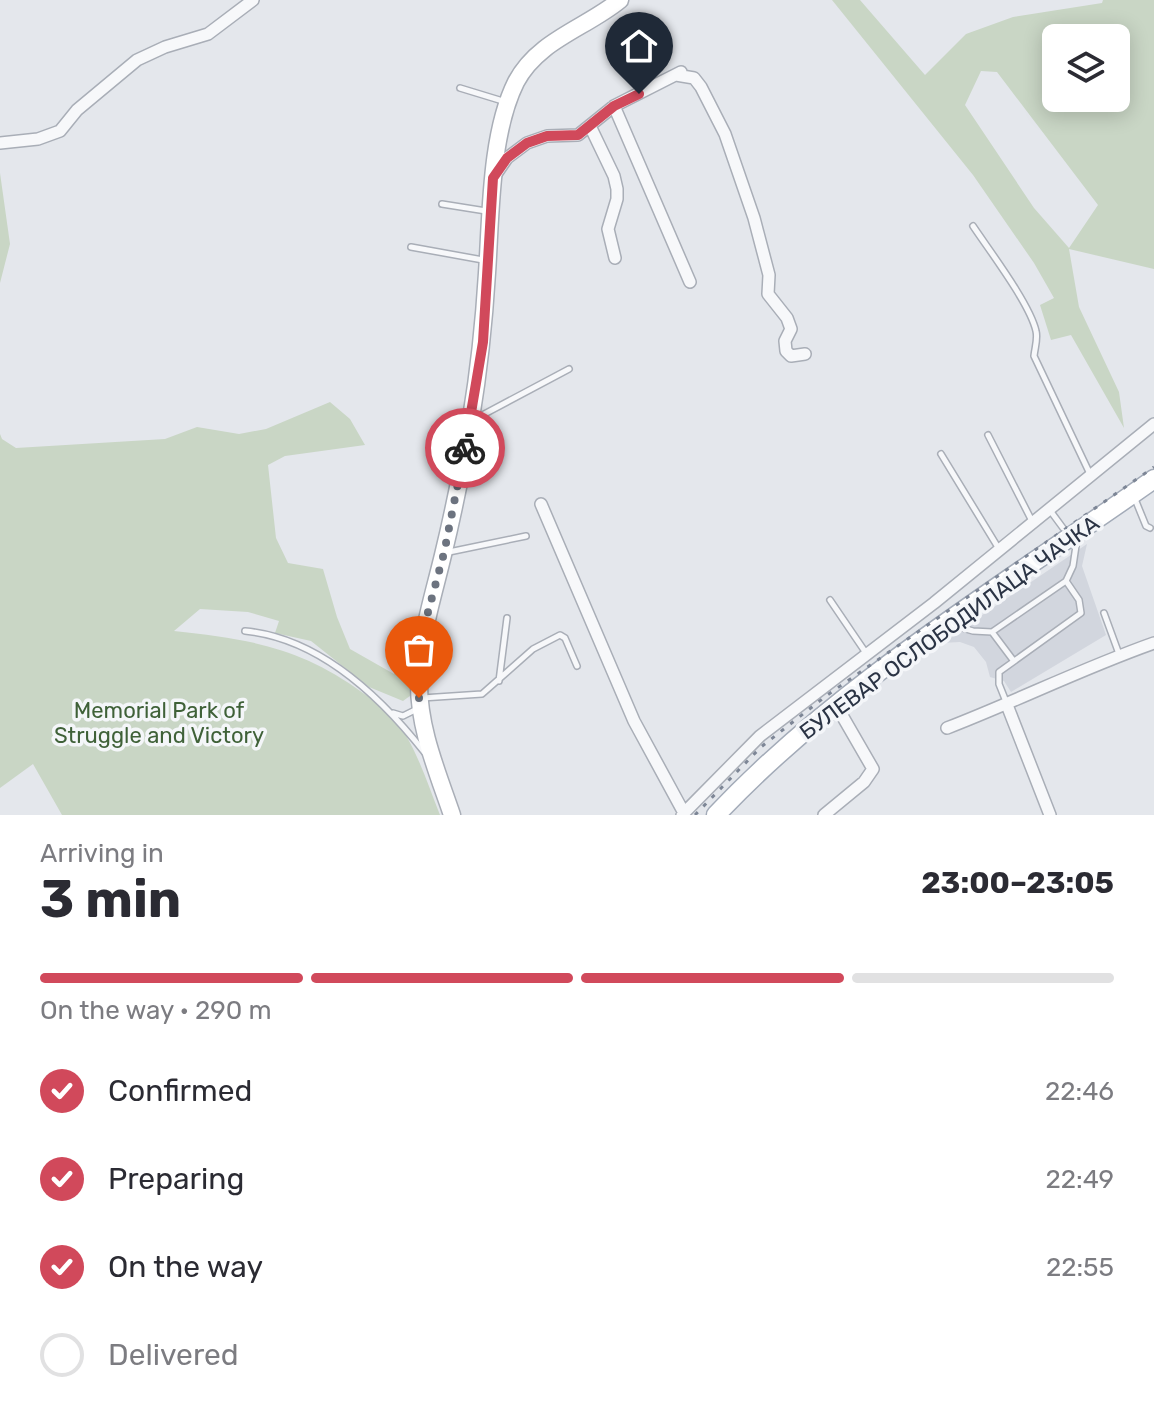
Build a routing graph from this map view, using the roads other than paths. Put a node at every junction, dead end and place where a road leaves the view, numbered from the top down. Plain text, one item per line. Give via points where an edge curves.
1 (253, 0) edge
2 (620, 0) edge
3 (460, 88) dead end
4 (507, 102) junction
5 (614, 106) junction
6 (590, 126) junction
7 (0, 143) edge
8 (493, 178) junction
9 (442, 204) dead end
10 (491, 211) junction
11 (973, 226) dead end
12 (411, 247) dead end
13 (615, 258) dead end
14 (488, 261) junction
15 (690, 282) dead end
16 (805, 354) dead end
17 (569, 369) dead end
18 (470, 422) junction
19 (1154, 424) edge
20 (988, 435) dead end
21 (941, 454) dead end
22 (1090, 475) junction
23 (1154, 479) edge
24 (1133, 494) junction
25 (541, 504) dead end
26 (1049, 509) junction
27 (1033, 523) junction
28 (1150, 528) dead end
29 (1070, 531) junction
30 (526, 536) dead end
31 (1000, 550) junction
32 (444, 553) junction
33 (1066, 581) junction
34 (830, 600) dead end
35 (1104, 613) dead end
36 (507, 618) dead end
37 (947, 624) junction
38 (245, 631) dead end
39 (992, 632) junction
40 (1154, 643) edge
41 (867, 654) junction
42 (1120, 655) junction
43 (1013, 660) junction
44 (577, 666) dead end
45 (499, 681) junction
46 (420, 702) junction
47 (836, 705) junction
48 (1007, 705) junction
49 (392, 713) junction
50 (947, 728) dead end
51 (434, 764) junction
52 (725, 812) edge
53 (683, 814) edge
54 (452, 815) edge
55 (824, 815) edge
56 (1050, 815) edge

1 - 7 street via 208,34 137,60 60,131
2 - 4 main road via 540,53 519,76
3 - 4 lane
4 - 8 main road
5 - 6 street
5 - 15 street
5 - 16 street via 681,72 701,87 725,134 754,218 769,275 768,294 791,329 786,351 791,356
6 - 8 street via 578,135 527,143
6 - 13 street via 617,189 608,229
8 - 10 main road
9 - 10 lane
10 - 14 main road
11 - 22 lane via 1035,326 1034,356
12 - 14 lane
14 - 18 main road via 483,342
17 - 18 lane
18 - 32 main road
19 - 22 street
20 - 27 lane
21 - 31 lane
22 - 26 street
23 - 24 main road, БУЛЕВАР ОСЛОБОДИЛАЦА ЧАЧКА
24 - 28 lane
24 - 29 main road, БУЛЕВАР ОСЛОБОДИЛАЦА ЧАЧКА
25 - 53 street via 634,721
26 - 27 street
26 - 29 lane
27 - 31 street
29 - 33 lane via 1073,566
29 - 37 main road, БУЛЕВАР ОСЛОБОДИЛАЦА ЧАЧКА
30 - 32 lane
31 - 41 street
32 - 46 main road via 424,627
33 - 39 lane
33 - 43 lane via 1081,613
34 - 41 lane
35 - 42 lane
36 - 45 lane
37 - 39 lane
37 - 47 main road, БУЛЕВАР ОСЛОБОДИЛАЦА ЧАЧКА
38 - 49 lane via 278,638 323,659
39 - 43 lane
40 - 42 street
41 - 53 street via 760,736
42 - 48 street
43 - 48 lane via 998,679
44 - 45 lane via 560,635 533,649
45 - 46 lane via 482,694
46 - 49 lane via 406,715
46 - 51 main road
47 - 52 main road, БУЛЕВАР ОСЛОБОДИЛАЦА ЧАЧКА via 765,765
47 - 55 street via 873,769
48 - 50 street
48 - 56 street
49 - 51 lane
51 - 54 main road

